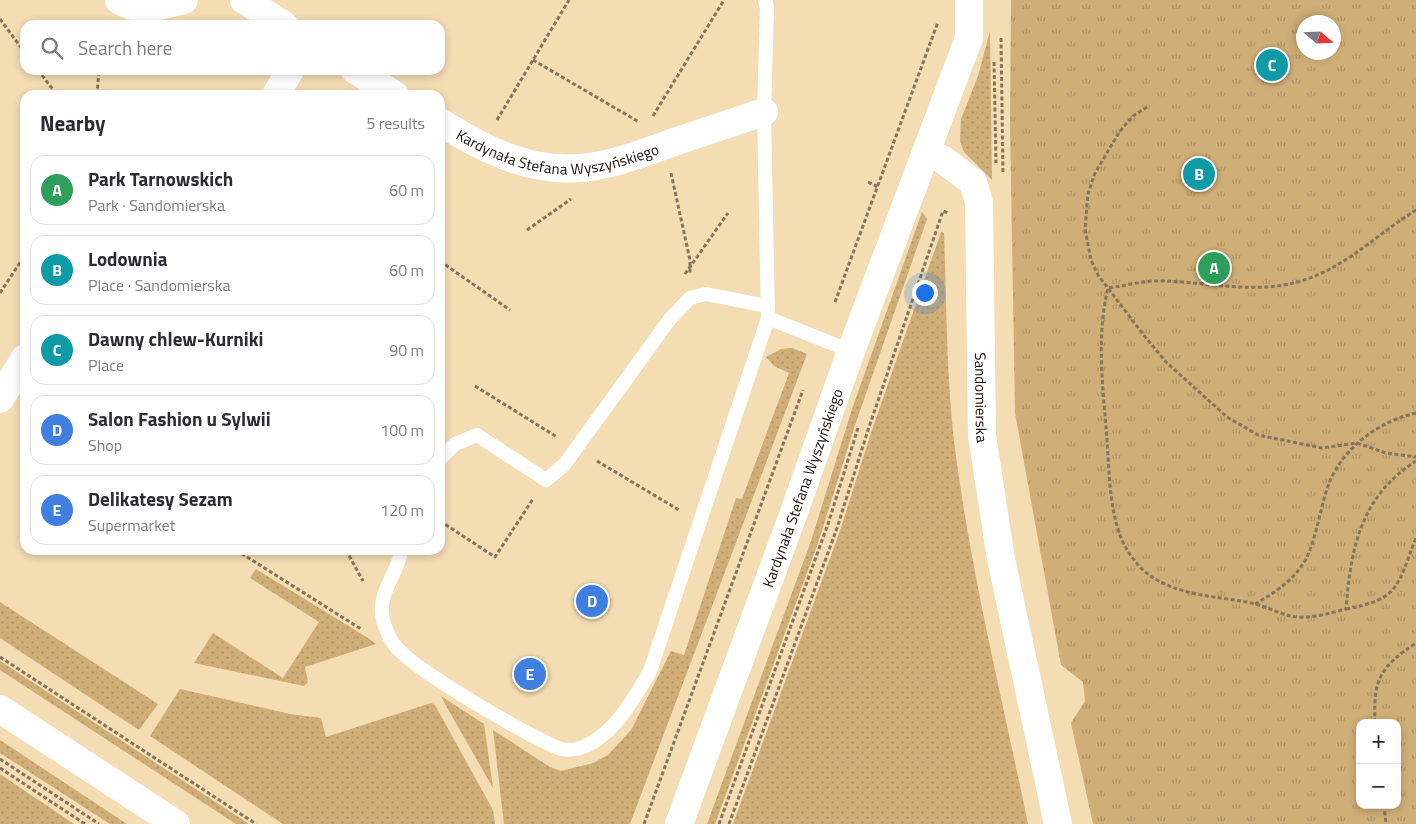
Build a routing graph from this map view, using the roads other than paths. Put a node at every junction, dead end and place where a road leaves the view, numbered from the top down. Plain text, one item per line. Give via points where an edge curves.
1 (119, 0) edge
2 (184, 0) edge
3 (244, 0) edge
4 (765, 0) edge
5 (969, 0) edge
6 (276, 20) edge
7 (287, 75) edge
8 (363, 75) edge
9 (279, 90) edge
10 (387, 90) edge
11 (764, 112) junction
12 (445, 125) edge
13 (926, 154) junction
14 (767, 312) junction
15 (851, 351) junction
16 (20, 366) edge
17 (0, 399) edge
18 (445, 454) edge
19 (401, 555) edge
20 (0, 709) edge
21 (176, 824) edge
22 (679, 824) edge
23 (1058, 824) edge

1 - 2 street via 143,9
3 - 6 street
4 - 11 lane
5 - 13 street via 969,38
7 - 9 street
8 - 10 street
11 - 12 street, Kardynała Stefana Wyszyńskiego via 627,159 597,167 566,169 540,166 481,146
11 - 14 lane
13 - 15 street, Kardynała Stefana Wyszyńskiego
13 - 23 street, Sandomierska via 942,159 973,182 979,202 982,434 1001,559
14 - 15 lane
14 - 18 lane via 706,294 690,298 670,319 564,465 546,480 477,435 455,444
14 - 19 lane via 650,671 627,710 604,734 577,749 560,749 484,708 417,665 393,643 382,614 388,586
15 - 22 street, Kardynała Stefana Wyszyńskiego
16 - 17 street
20 - 21 street

